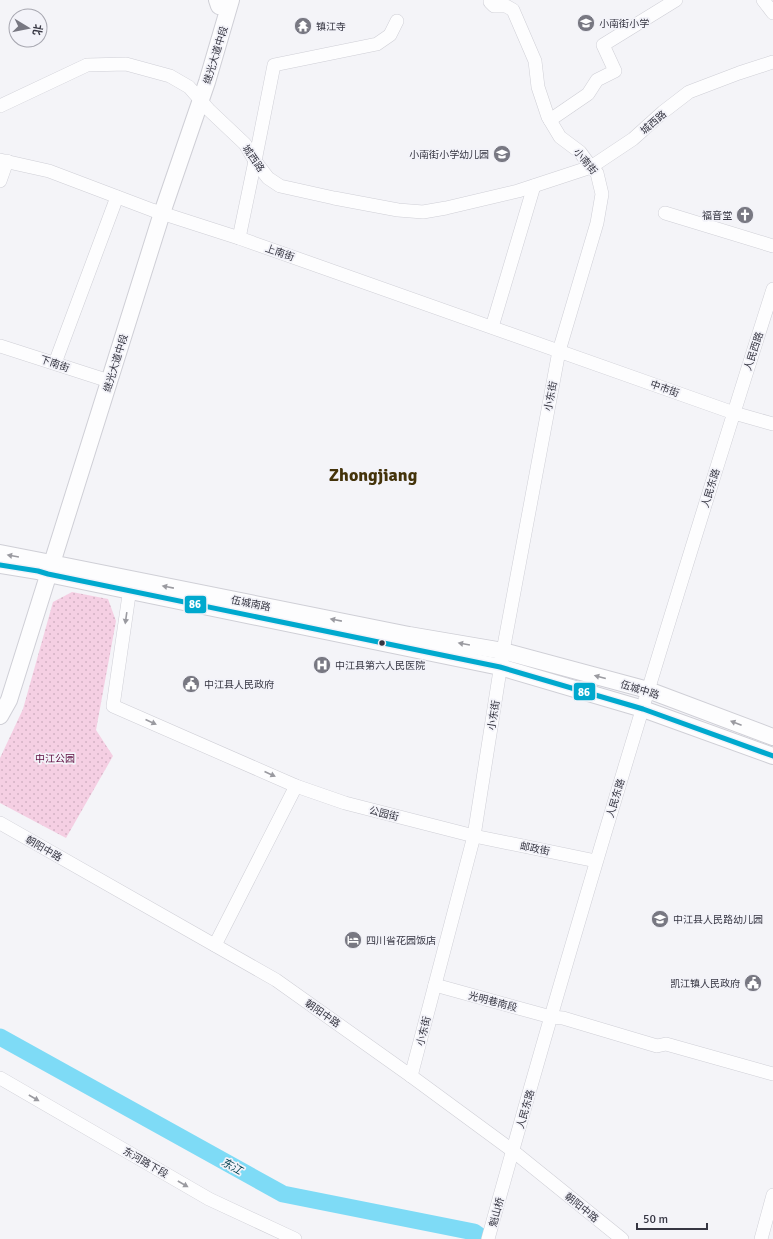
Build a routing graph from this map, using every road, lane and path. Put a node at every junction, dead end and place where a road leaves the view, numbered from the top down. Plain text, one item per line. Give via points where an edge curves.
1 (490, 0) edge
2 (676, 0) edge
3 (763, 0) edge
4 (225, 3) edge
5 (773, 13) edge
6 (397, 21) dead end
7 (773, 62) edge
8 (196, 95) junction
9 (0, 106) edge
10 (550, 120) junction
11 (4, 160) edge
12 (255, 161) junction
13 (591, 167) junction
14 (0, 181) edge
15 (534, 186) junction
16 (117, 197) junction
17 (157, 211) junction
18 (665, 213) dead end
19 (239, 238) junction
20 (773, 246) edge
21 (773, 288) edge
22 (492, 327) junction
23 (0, 346) edge
24 (559, 350) junction
25 (55, 363) junction
26 (104, 380) junction
27 (734, 413) junction
28 (773, 424) edge
29 (0, 554) edge
30 (0, 565) edge
31 (45, 568) junction
32 (131, 585) junction
33 (503, 651) junction
34 (500, 667) junction
35 (648, 690) junction
36 (0, 693) edge
37 (643, 709) junction
38 (0, 716) edge
39 (773, 737) edge
40 (773, 756) edge
41 (296, 786) junction
42 (0, 823) edge
43 (474, 836) junction
44 (596, 861) junction
45 (215, 945) junction
46 (435, 985) junction
47 (552, 1017) junction
48 (773, 1074) edge
49 (411, 1076) junction
50 (0, 1078) edge
51 (513, 1151) junction
52 (503, 1184) joint
53 (773, 1195) edge
54 (295, 1239) edge
55 (488, 1239) edge
56 (622, 1239) edge
57 (761, 1239) edge

1 - 10 street, 小南街 via 494,6 506,6 513,10 535,61 538,87
2 - 10 street via 603,45 615,71 597,80 588,94
3 - 5 street
4 - 8 main road, 继光大道中段
6 - 12 street via 390,35 377,44 274,65
7 - 13 street, 城西路 via 689,92 633,140
8 - 9 street, 城西路 via 189,86 170,76 126,64 87,65
8 - 12 street, 城西路 via 245,144
8 - 17 main road, 继光大道中段
10 - 13 street, 小南街 via 560,137 580,152
11 - 14 street
11 - 16 street, 上南街 via 49,171
12 - 15 street, 城西路 via 268,178 280,186 398,210 423,212 446,208
12 - 19 street
13 - 15 street, 城西路
13 - 24 street, 小南街 via 598,173 602,194 597,223
15 - 22 street
16 - 17 street, 上南街
16 - 25 street
17 - 19 street, 上南街
17 - 26 main road, 继光大道中段
18 - 20 street
19 - 22 street, 上南街
21 - 27 street, 人民西路
22 - 24 street, 上南街
23 - 25 street, 下南街
24 - 27 street, 中市街
24 - 33 street, 小东街
25 - 26 street, 下南街
26 - 31 main road, 继光大道中段
27 - 28 street, 中市街
27 - 35 street, 人民东路
31 -> 29 main road, 伍城南路
30 - 31 main road, 伍城南路
31 - 32 main road, 伍城南路
31 - 36 main road, 继光大道中段
31 - 38 main road, 继光大道中段 via 9,700
33 -> 32 main road, 伍城南路
32 - 34 main road, 伍城南路
32 -> 41 street, 公园街 via 113,706
33 - 34 street, 小东街
35 -> 33 main road, 伍城中路
34 - 37 main road, 伍城中路
34 - 43 street, 小东街
35 - 37 street, 人民东路
39 -> 35 main road, 伍城中路
37 - 40 main road, 伍城中路
37 - 44 street, 人民东路
41 - 43 street, 公园街 via 344,803
41 - 45 street
42 - 45 street, 朝阳中路
43 - 44 street, 邮政街
43 - 46 street, 小东街
44 - 47 street, 人民东路
45 - 49 street, 朝阳中路 via 276,980
46 - 47 street, 光明巷南段
46 - 49 street, 小东街
47 - 48 street, 光明巷南段 via 657,1046 666,1044
47 - 51 street, 人民东路
49 - 51 street, 朝阳中路
50 -> 54 street, 东河路下段 via 209,1199
51 - 52 street, 人民东路
51 - 56 street, 朝阳中路
52 - 55 street, 魁山桥
53 - 57 street

